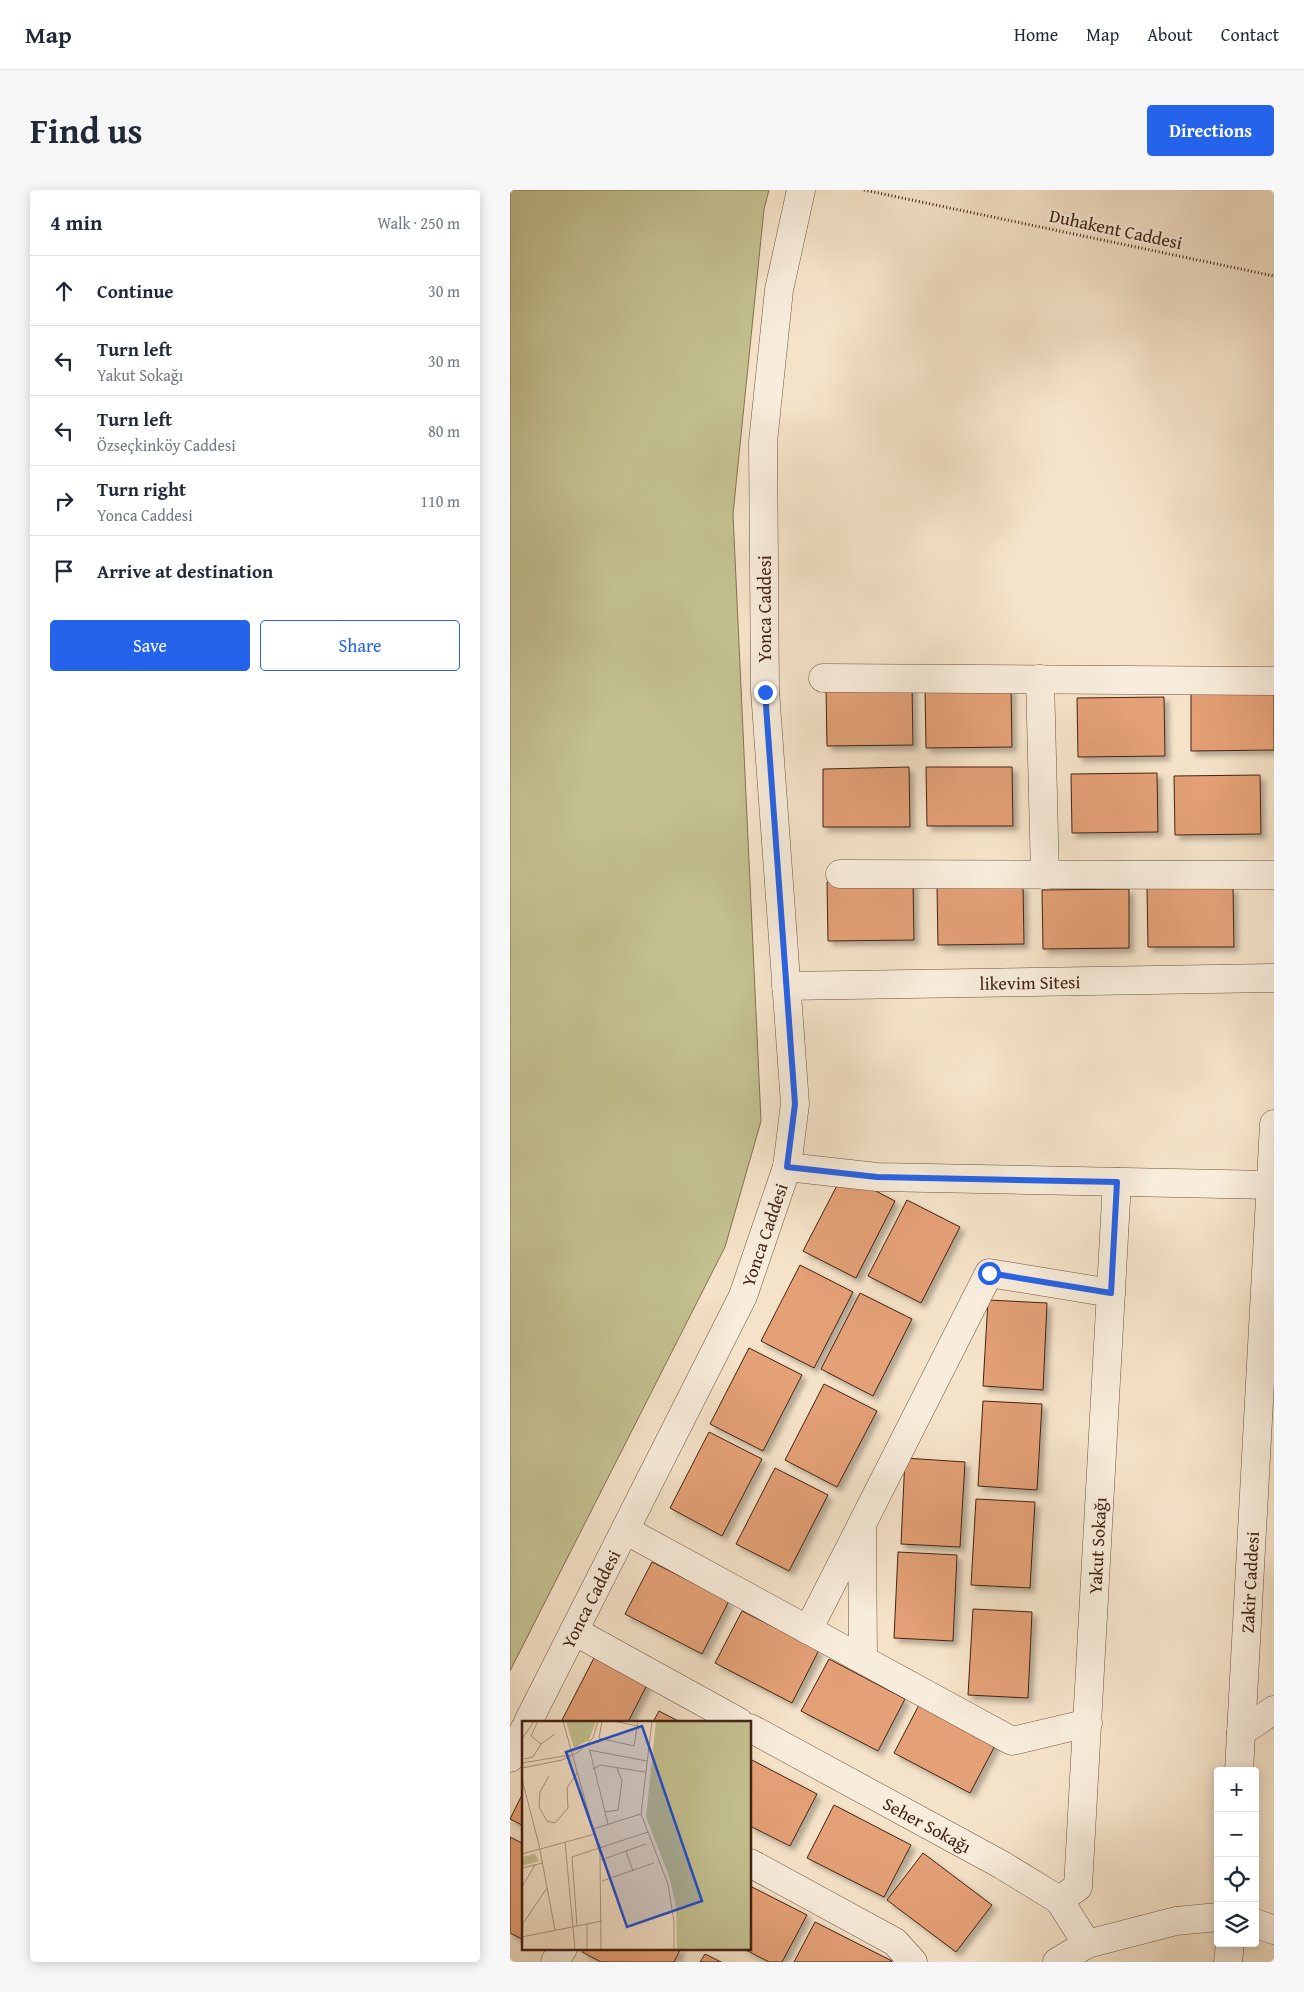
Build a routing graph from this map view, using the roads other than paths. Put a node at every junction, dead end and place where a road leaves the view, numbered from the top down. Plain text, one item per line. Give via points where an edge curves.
1 (801, 190) edge
2 (824, 678) dead end
3 (1040, 679) junction
4 (1274, 681) edge
5 (840, 874) dead end
6 (1045, 875) junction
7 (1274, 875) edge
8 (1274, 978) edge
9 (786, 986) junction
10 (1274, 1124) edge
11 (1274, 1130) edge
12 (787, 1167) junction
13 (1117, 1182) junction
14 (1271, 1184) junction
15 (1111, 1293) junction
16 (862, 1524) junction
17 (625, 1530) junction
18 (808, 1630) junction
19 (574, 1631) junction
20 (863, 1659) junction
21 (1274, 1710) edge
22 (529, 1721) edge
23 (737, 1721) edge
24 (1088, 1723) junction
25 (751, 1729) edge
26 (1241, 1732) junction
27 (522, 1734) edge
28 (510, 1758) edge
29 (1239, 1767) edge
30 (751, 1864) edge
31 (1060, 1900) junction
32 (1274, 1911) edge
33 (1259, 1913) edge
34 (1214, 1917) edge
35 (1259, 1924) edge
36 (1274, 1930) edge
37 (1087, 1944) junction
38 (1230, 1947) edge
39 (562, 1950) edge
40 (555, 1962) edge
41 (913, 1962) edge
42 (1057, 1962) edge
43 (1228, 1962) edge

1 - 9 street, Yonca Caddesi via 779,290 763,442 765,692
2 - 3 street
3 - 4 street
3 - 6 street
5 - 6 street
6 - 7 street
8 - 9 street, likevim Sitesi
9 - 12 street, Yonca Caddesi via 795,1104
10 - 11 street, Zakir Caddesi
11 - 14 street, Zakir Caddesi
12 - 13 street via 877,1177
12 - 17 street, Yonca Caddesi via 743,1296
13 - 14 street
13 - 15 street, Yakut Sokağı
14 - 26 street, Zakir Caddesi
15 - 16 street via 989,1273
15 - 24 street, Yakut Sokağı
16 - 18 street
16 - 20 street
17 - 18 street
17 - 19 street, Yonca Caddesi
18 - 20 street
19 - 22 street, Yonca Caddesi
19 - 23 street
20 - 24 street via 1012,1741
21 - 26 street
24 - 31 street, Yakut Sokağı via 1078,1887
25 - 31 street, Seher Sokağı
26 - 29 street, Zakir Caddesi
27 - 28 street
30 - 41 street via 895,1942
31 - 37 street, Seher Sokağı
32 - 33 street
34 - 37 street via 1176,1921
35 - 36 street
37 - 42 street
38 - 43 street
39 - 40 street

